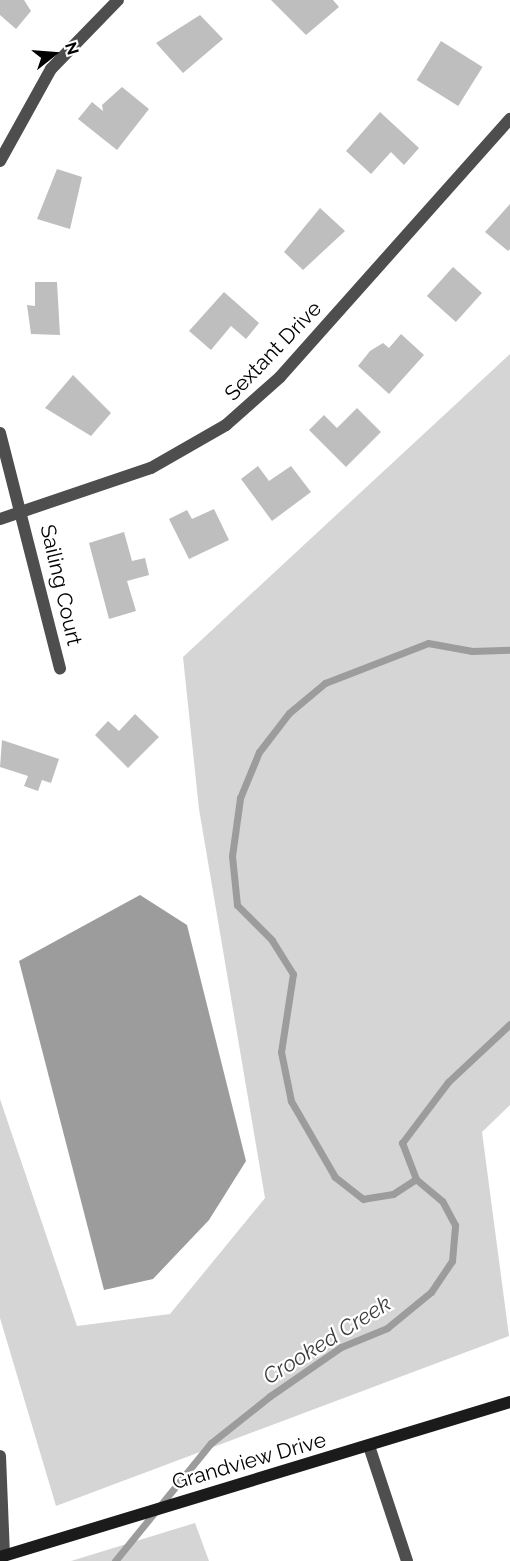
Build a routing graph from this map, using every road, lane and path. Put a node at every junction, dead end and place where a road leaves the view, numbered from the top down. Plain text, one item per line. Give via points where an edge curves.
1 (118, 0) edge
2 (510, 119) edge
3 (0, 161) edge
4 (0, 433) edge
5 (24, 511) junction
6 (0, 519) edge
7 (60, 668) dead end
8 (510, 1402) edge
9 (369, 1446) junction
10 (0, 1456) edge
11 (2, 1556) edge
12 (407, 1561) edge

1 - 3 street via 51,69
2 - 5 street, Sextant Drive via 248,408 151,468
4 - 5 street, Sailing Court
5 - 6 street, Sextant Drive
5 - 7 street, Sailing Court
8 - 9 main road, Grandview Drive
9 - 11 main road, Grandview Drive
9 - 12 street
10 - 11 street

